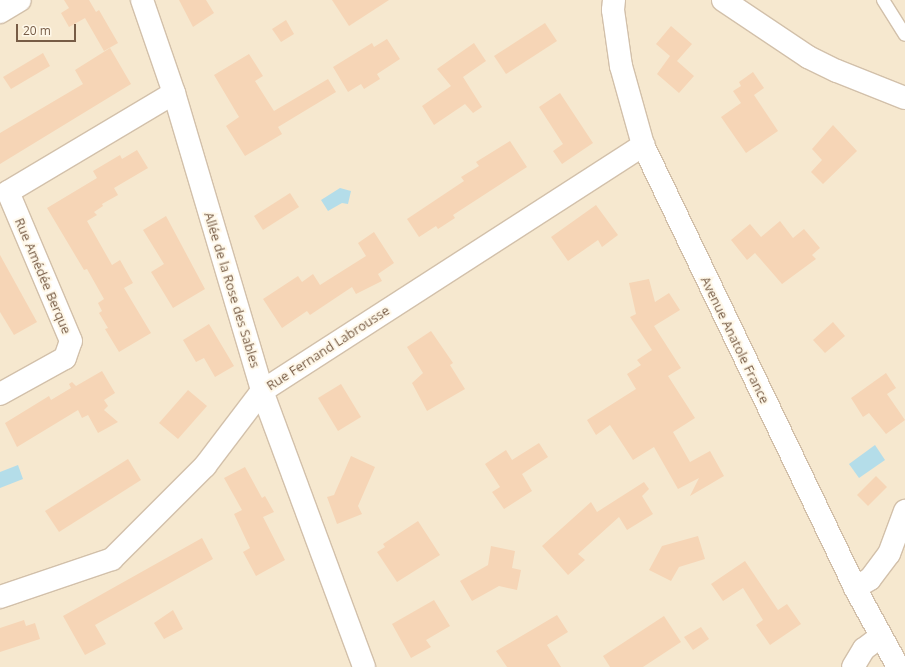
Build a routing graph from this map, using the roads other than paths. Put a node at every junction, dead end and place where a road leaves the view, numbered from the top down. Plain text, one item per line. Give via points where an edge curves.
1 (20, 0) edge
2 (142, 0) edge
3 (614, 0) edge
4 (723, 0) edge
5 (883, 0) edge
6 (738, 6) edge
7 (0, 12) edge
8 (905, 35) edge
9 (174, 93) junction
10 (905, 98) edge
11 (643, 145) junction
12 (4, 194) edge
13 (262, 391) junction
14 (0, 394) edge
15 (905, 511) edge
16 (855, 588) junction
17 (0, 598) edge
18 (881, 636) junction
19 (364, 667) edge
20 (853, 667) edge
21 (898, 667) edge

1 - 7 street
2 - 9 street, Allée de la Rose des Sables
3 - 11 street, Avenue Anatole France via 621,66
4 - 6 street
5 - 8 lane
6 - 10 street via 808,57
9 - 12 street, Rue Amédée Berque
9 - 13 street, Allée de la Rose des Sables
11 - 13 street, Rue Fernand Labrousse
11 - 16 street, Avenue Anatole France
12 - 14 street, Rue Amédée Berque via 71,341 65,358
13 - 17 street, Rue Fernand Labrousse via 205,466 112,559
13 - 19 street, Allée de la Rose des Sables
15 - 16 street via 889,554 870,579
16 - 18 street, Avenue Anatole France
18 - 20 street via 864,649
18 - 21 street, Avenue Anatole France

